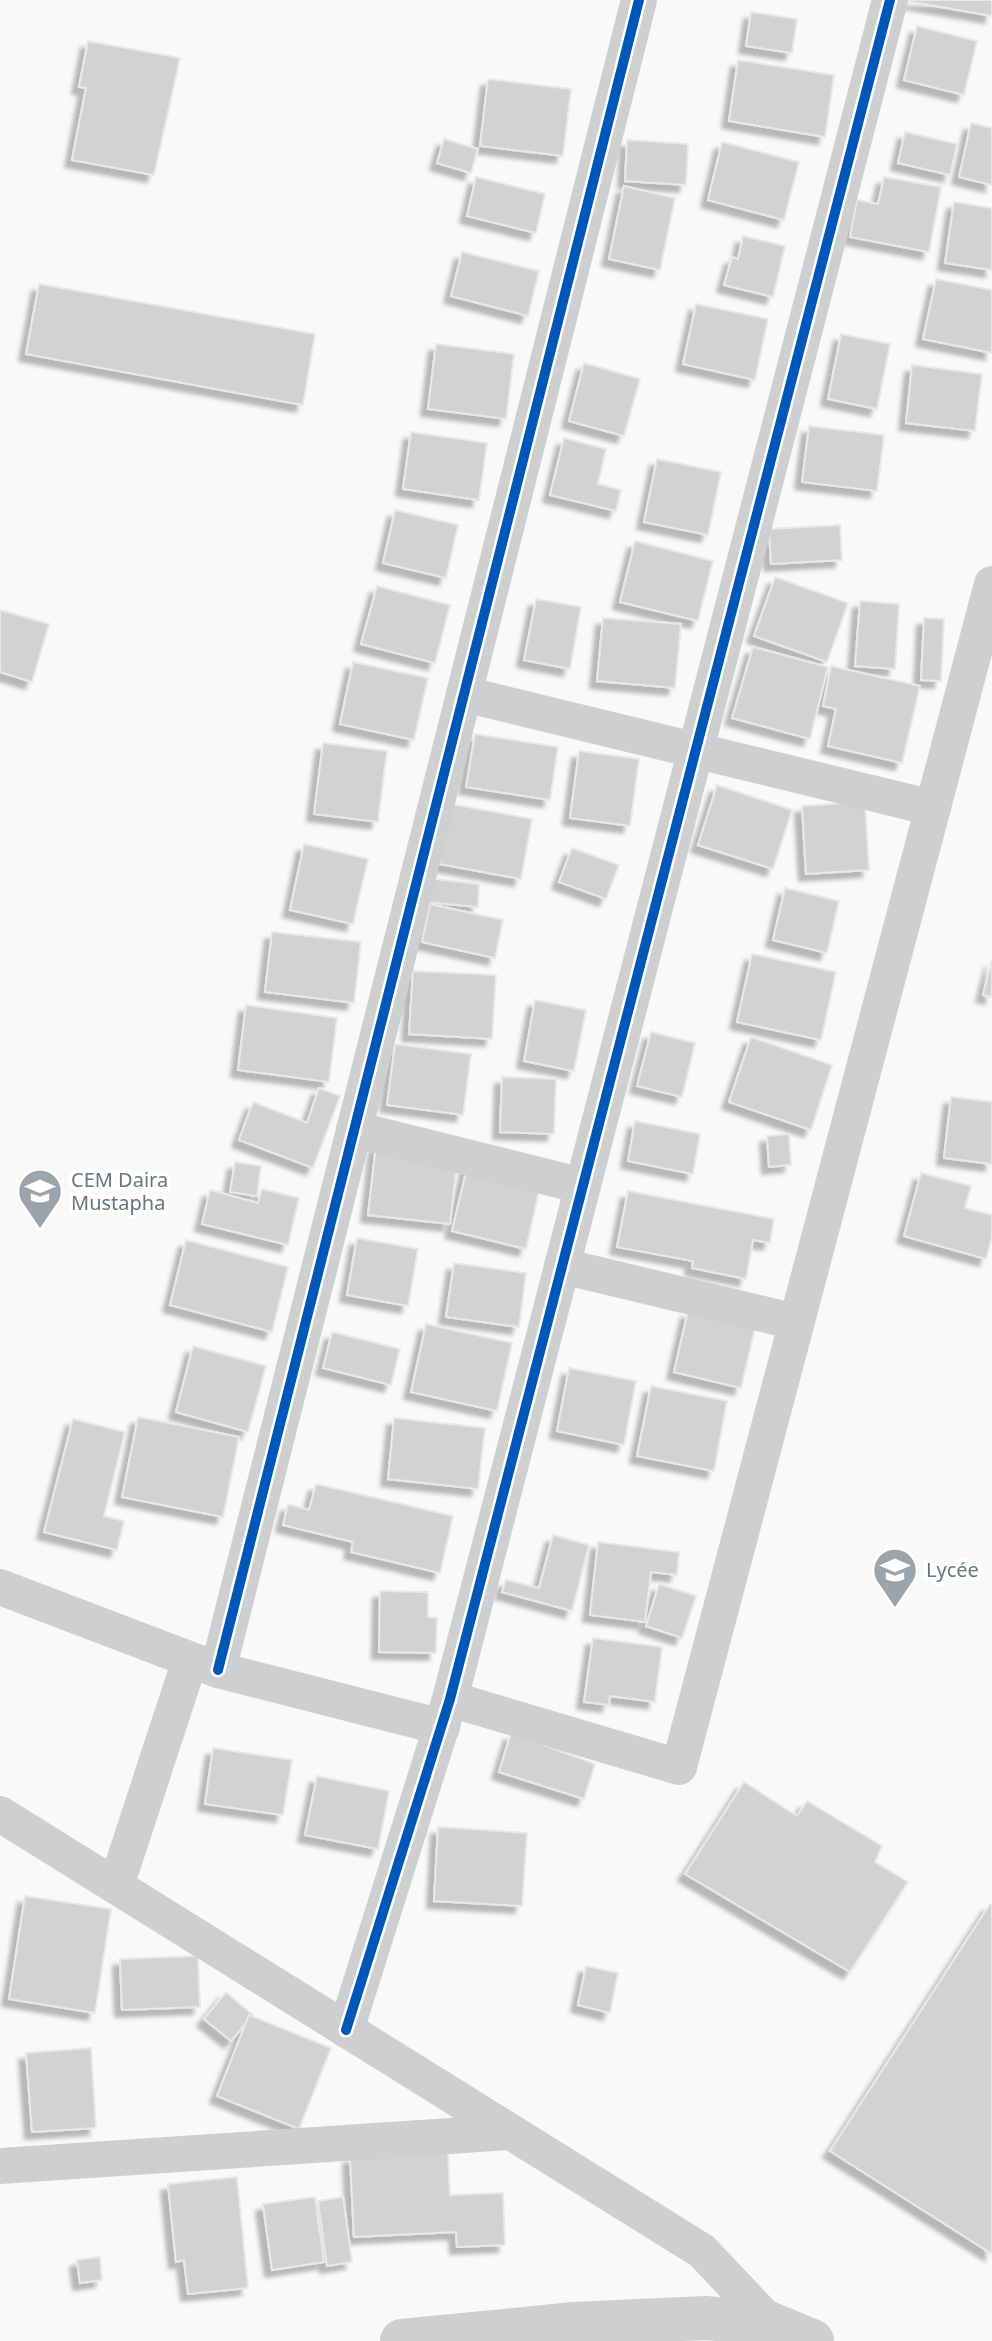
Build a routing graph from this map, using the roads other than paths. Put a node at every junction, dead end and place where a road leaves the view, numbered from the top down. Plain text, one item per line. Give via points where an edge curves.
1 (639, 0) edge
2 (890, 0) edge
3 (992, 584) edge
4 (464, 694) junction
5 (696, 750) junction
6 (933, 808) junction
7 (354, 1129) junction
8 (583, 1186) junction
9 (562, 1266) junction
10 (796, 1322) junction
11 (0, 1587) edge
12 (204, 1665) junction
13 (446, 1713) junction
14 (0, 1814) edge
15 (116, 1886) junction
16 (346, 2030) junction
17 (510, 2132) junction
18 (0, 2166) edge
19 (771, 2324) junction
20 (402, 2341) edge
21 (812, 2341) edge

1 - 4 street
2 - 5 street
3 - 6 street
4 - 5 street
4 - 7 street
5 - 6 street
5 - 8 street
6 - 10 street
7 - 8 street
7 - 12 street
8 - 9 street
9 - 10 street
9 - 13 street
10 - 13 street via 679,1767
11 - 12 street
12 - 13 street
12 - 15 street
13 - 16 street
14 - 15 street
15 - 16 street
16 - 17 street
17 - 18 street
17 - 19 street via 702,2251
19 - 20 street via 705,2318 588,2323
19 - 21 street

